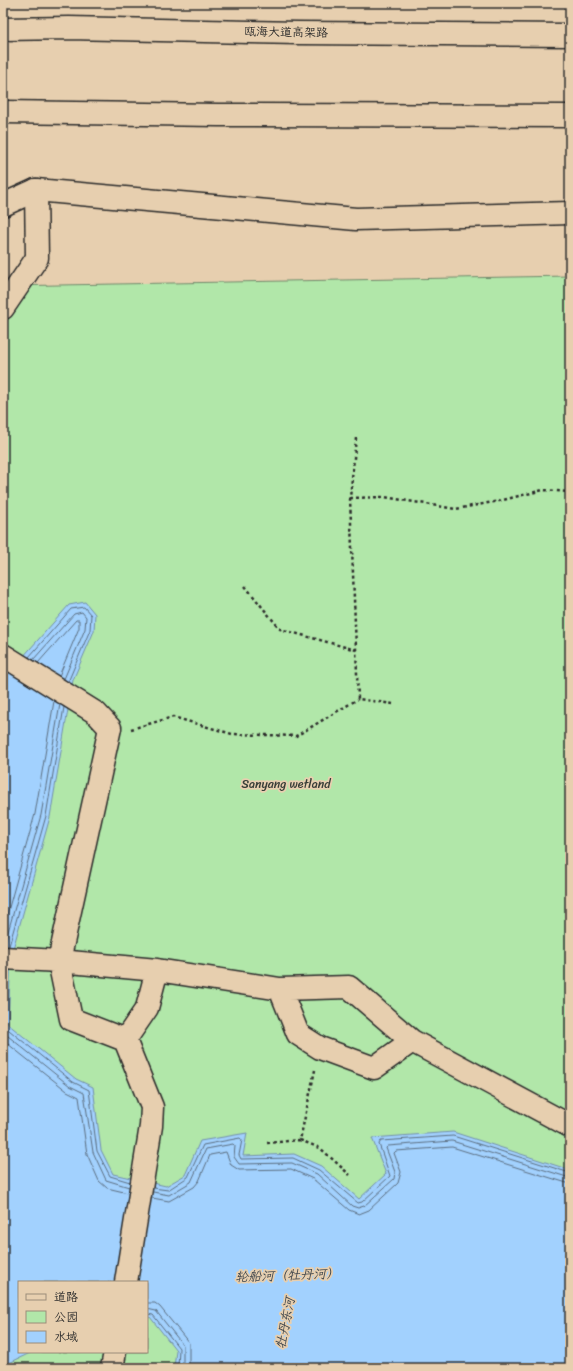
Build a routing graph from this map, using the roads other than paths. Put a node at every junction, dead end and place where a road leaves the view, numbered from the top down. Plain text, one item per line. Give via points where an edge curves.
1 (3, 23) edge
2 (69, 28) junction
3 (3, 29) edge
4 (570, 34) edge
5 (3, 112) edge
6 (570, 116) edge
7 (36, 190) junction
8 (3, 205) edge
9 (570, 213) edge
10 (3, 308) edge
11 (3, 655) edge
12 (3, 958) edge
13 (59, 961) junction
14 (156, 970) junction
15 (280, 989) junction
16 (124, 1040) junction
17 (412, 1042) junction
18 (570, 1126) edge
19 (126, 1281) edge
20 (115, 1353) edge
21 (112, 1368) edge

1 - 2 main road
2 - 3 main road, 瓯海大道高架路
2 - 4 main road, 瓯海大道高架路
5 - 6 main road via 284,116
7 - 8 main road
7 - 9 main road via 356,219
7 - 10 main road via 37,258
11 - 13 main road via 96,713 110,728
12 - 13 main road
13 - 14 main road
13 - 16 main road via 71,1019
14 - 15 main road
14 - 16 main road via 147,1008
15 - 17 main road via 350,987
15 - 17 main road via 298,1034 320,1048 374,1068
16 - 19 main road via 152,1107
17 - 18 main road
20 - 21 main road

